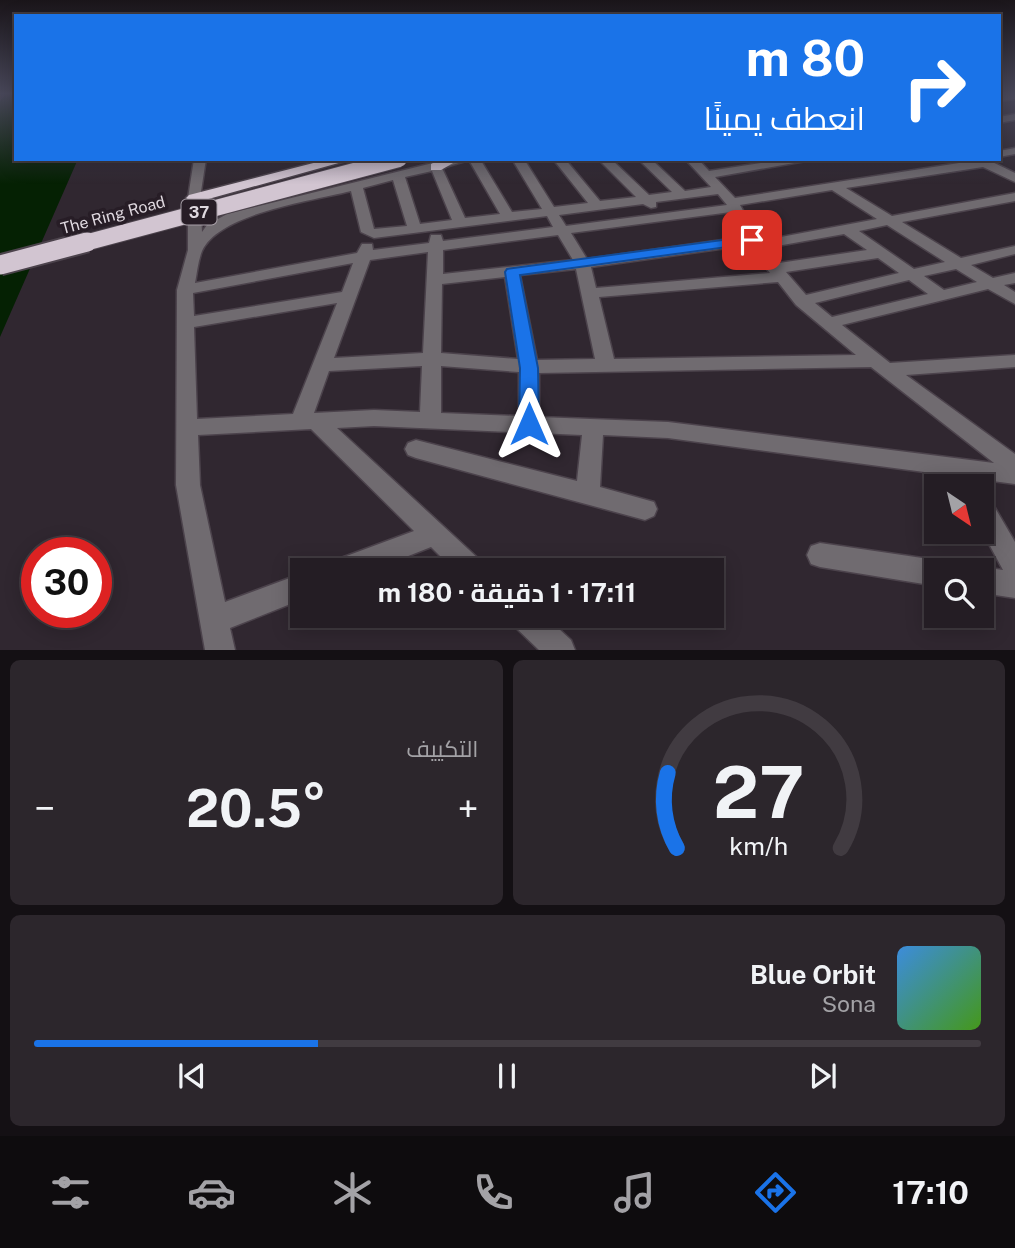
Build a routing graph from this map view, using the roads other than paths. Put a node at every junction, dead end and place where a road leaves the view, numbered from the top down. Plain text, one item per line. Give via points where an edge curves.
1 (200, 161) edge
2 (338, 161) edge
3 (364, 161) edge
4 (449, 161) edge
5 (457, 161) edge
6 (475, 161) edge
7 (519, 161) edge
8 (561, 161) edge
9 (606, 161) edge
10 (647, 161) edge
11 (693, 161) edge
12 (787, 161) edge
13 (981, 161) edge
14 (436, 167) junction
15 (398, 168) edge
16 (708, 175) junction
17 (1015, 178) edge
18 (834, 186) junction
19 (356, 187) junction
20 (683, 197) junction
21 (1015, 197) edge
22 (194, 198) junction
23 (729, 200) junction
24 (647, 201) junction
25 (598, 207) junction
26 (549, 213) junction
27 (508, 217) junction
28 (664, 217) junction
29 (888, 220) junction
30 (461, 224) junction
31 (436, 228) junction
32 (847, 229) junction
33 (415, 230) junction
34 (560, 232) junction
35 (371, 234) junction
36 (754, 243) junction
37 (436, 248) junction
38 (195, 250) junction
39 (880, 253) junction
40 (1011, 254) edge
41 (0, 256) edge
42 (364, 256) junction
43 (958, 262) junction
44 (583, 264) junction
45 (0, 265) edge
46 (512, 272) junction
47 (776, 273) junction
48 (910, 274) junction
49 (1015, 278) edge
50 (434, 280) junction
51 (992, 284) junction
52 (186, 290) junction
53 (590, 293) junction
54 (348, 296) junction
55 (941, 296) junction
56 (1015, 299) edge
57 (802, 301) junction
58 (186, 323) junction
59 (829, 323) junction
60 (432, 358) junction
61 (1015, 361) edge
62 (321, 365) junction
63 (880, 365) junction
64 (606, 366) junction
65 (529, 368) junction
66 (430, 420) junction
67 (308, 421) junction
68 (529, 424) junction
69 (593, 426) junction
70 (186, 428) junction
71 (416, 449) dead end
72 (1015, 466) edge
73 (946, 474) edge
74 (1015, 475) edge
75 (994, 476) edge
76 (588, 494) junction
77 (645, 509) dead end
78 (994, 530) edge
79 (433, 535) junction
80 (820, 555) dead end
81 (373, 558) edge
82 (459, 558) edge
83 (1015, 568) edge
84 (924, 571) edge
85 (994, 582) edge
86 (1015, 585) edge
87 (290, 591) edge
88 (214, 621) junction
89 (537, 628) edge
90 (220, 649) edge
91 (561, 649) edge

1 - 22 street
2 - 22 highway
3 - 41 highway, The Ring Road / 37
4 - 14 highway
5 - 14 street
6 - 27 street
7 - 26 street
8 - 25 street
9 - 24 street
10 - 20 street
11 - 16 street
12 - 16 street
13 - 17 street
13 - 18 street
14 - 15 street
14 - 30 street
15 - 19 street
15 - 33 street
15 - 45 highway, The Ring Road / 37, bridge
16 - 23 street
18 - 23 street
18 - 29 street
19 - 35 street
19 - 38 street via 232,217 212,228
20 - 23 street
20 - 24 street
21 - 29 street
22 - 38 street
23 - 28 street
23 - 36 street
24 - 25 street
24 - 28 street
25 - 26 street
26 - 27 street
26 - 34 street
27 - 30 street
28 - 34 street
29 - 32 street
29 - 43 street
30 - 31 street
31 - 33 street
31 - 37 street
32 - 36 street
32 - 39 street
33 - 35 street
34 - 37 street
34 - 44 street
35 - 42 street
36 - 44 street
36 - 47 street
37 - 42 street
37 - 50 street
38 - 52 street
39 - 47 street
39 - 48 street
40 - 43 street
42 - 52 street
42 - 54 street
43 - 48 street
43 - 51 street
44 - 46 street
44 - 53 street
46 - 50 street
46 - 65 street
47 - 53 street
47 - 57 street
48 - 55 street
48 - 57 street
49 - 51 street
50 - 60 street
51 - 55 street
51 - 56 street
52 - 58 street
53 - 64 street
54 - 58 street
54 - 62 street
55 - 59 street
57 - 59 street
58 - 70 street
59 - 63 street
60 - 62 street
60 - 65 street
60 - 66 street
61 - 63 street
62 - 67 street
63 - 64 street
63 - 72 street
64 - 65 street
65 - 68 street
66 - 67 street
66 - 68 street
67 - 70 street
67 - 79 street
68 - 69 street
69 - 73 street via 668,430
69 - 76 street
70 - 88 street via 188,485
71 - 76 street
74 - 75 street
76 - 77 street
78 - 83 street
79 - 81 street
79 - 82 street
80 - 84 street
85 - 86 street
87 - 88 street
88 - 90 street
89 - 91 street

